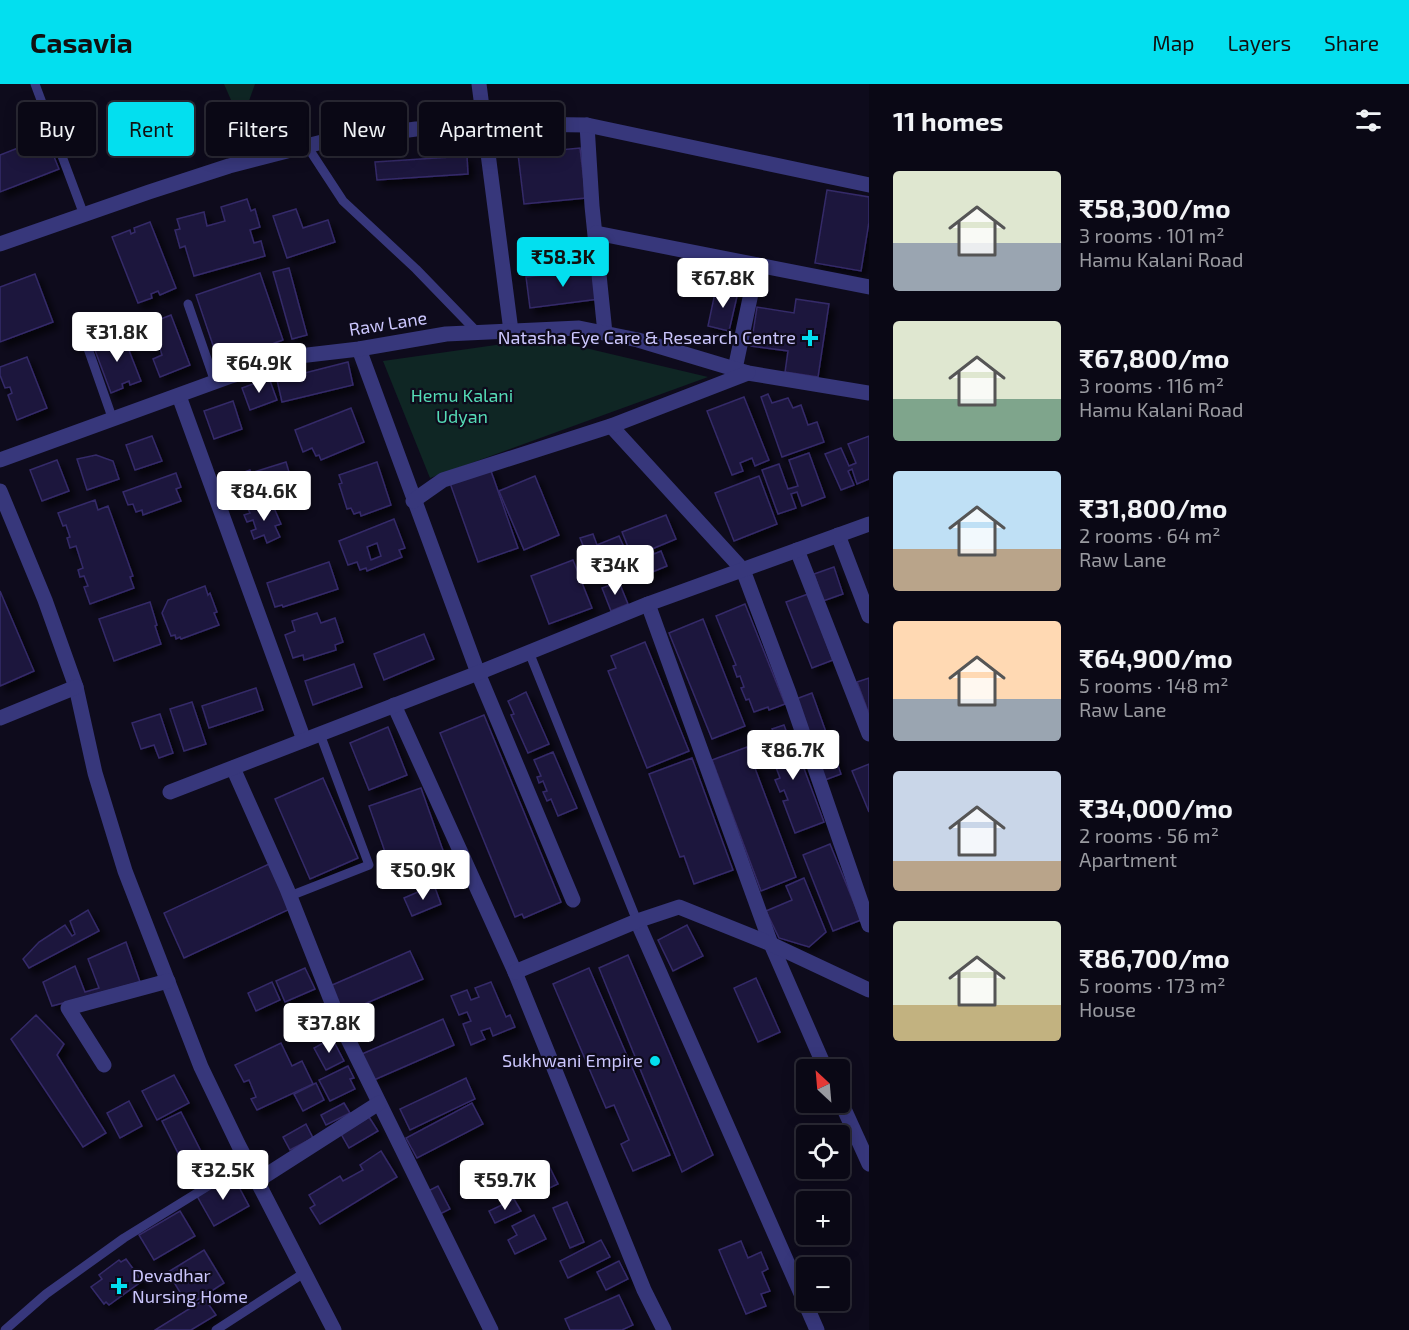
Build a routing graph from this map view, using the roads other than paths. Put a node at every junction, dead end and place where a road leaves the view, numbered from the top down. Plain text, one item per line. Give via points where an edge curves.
1 (35, 84) edge
2 (479, 84) edge
3 (481, 102) edge
4 (564, 125) edge
5 (587, 125) junction
6 (419, 129) edge
7 (309, 145) edge
8 (309, 150) edge
9 (268, 156) edge
10 (488, 156) edge
11 (869, 185) edge
12 (84, 215) junction
13 (596, 233) junction
14 (0, 244) edge
15 (757, 265) junction
16 (869, 287) edge
17 (188, 304) dead end
18 (132, 324) dead end
19 (511, 331) junction
20 (478, 333) junction
21 (605, 333) junction
22 (359, 349) junction
23 (742, 371) junction
24 (215, 382) junction
25 (869, 393) edge
26 (179, 396) junction
27 (113, 420) junction
28 (611, 426) junction
29 (0, 460) edge
30 (0, 491) edge
31 (413, 501) junction
32 (869, 524) edge
33 (838, 535) junction
34 (797, 550) junction
35 (743, 570) junction
36 (648, 603) junction
37 (869, 616) edge
38 (529, 652) junction
39 (478, 673) junction
40 (75, 687) junction
41 (394, 705) junction
42 (0, 718) edge
43 (320, 734) junction
44 (869, 734) edge
45 (304, 740) junction
46 (233, 768) junction
47 (170, 792) dead end
48 (290, 896) junction
49 (573, 900) dead end
50 (637, 921) junction
51 (869, 925) edge
52 (771, 944) junction
53 (514, 972) junction
54 (168, 981) junction
55 (869, 990) edge
56 (821, 1059) edge
57 (104, 1065) dead end
58 (379, 1103) junction
59 (846, 1113) edge
60 (247, 1162) junction
61 (869, 1164) edge
62 (257, 1181) junction
63 (304, 1273) junction
64 (5, 1330) edge
65 (216, 1330) edge
66 (334, 1330) edge
67 (490, 1330) edge
68 (664, 1330) edge
69 (817, 1330) edge

1 - 12 lane
2 - 3 street
4 - 5 street
5 - 11 street
5 - 13 street
6 - 7 street
8 - 20 lane via 343,201
9 - 12 street
10 - 19 street
12 - 14 street
13 - 15 street
13 - 21 street
15 - 16 street
15 - 23 street
17 - 24 lane
18 - 27 lane via 85,340
19 - 20 street, Raw Lane
19 - 21 street, Raw Lane via 579,328
20 - 22 street, Raw Lane via 446,334
21 - 23 street, Raw Lane
22 - 24 street, Raw Lane via 299,356
22 - 31 street
23 - 25 street, Raw Lane
23 - 28 street
24 - 26 street, Raw Lane
26 - 27 street, Raw Lane
26 - 45 street
27 - 29 street, Raw Lane
28 - 31 street via 443,480
28 - 35 street
30 - 40 street via 45,600
31 - 39 street
32 - 33 street
33 - 34 street
33 - 37 street
34 - 35 street
34 - 44 street
35 - 36 street
35 - 51 street
36 - 38 street
36 - 52 street
38 - 39 street
38 - 50 lane
39 - 41 street
39 - 49 street
40 - 42 street
40 - 54 street via 107,817
41 - 43 street
41 - 53 street
43 - 45 street
43 - 48 lane via 369,865
45 - 46 street
46 - 47 street
46 - 48 street
48 - 58 street via 340,1023
50 - 52 street via 679,907
50 - 53 street
50 - 69 street
52 - 55 street
52 - 56 street
53 - 68 street
54 - 57 street via 68,1008
54 - 60 street via 201,1067
58 - 62 street
58 - 67 street
59 - 61 street
60 - 62 street
60 - 64 lane via 124,1238 46,1294
62 - 63 street
63 - 65 lane
63 - 66 street

